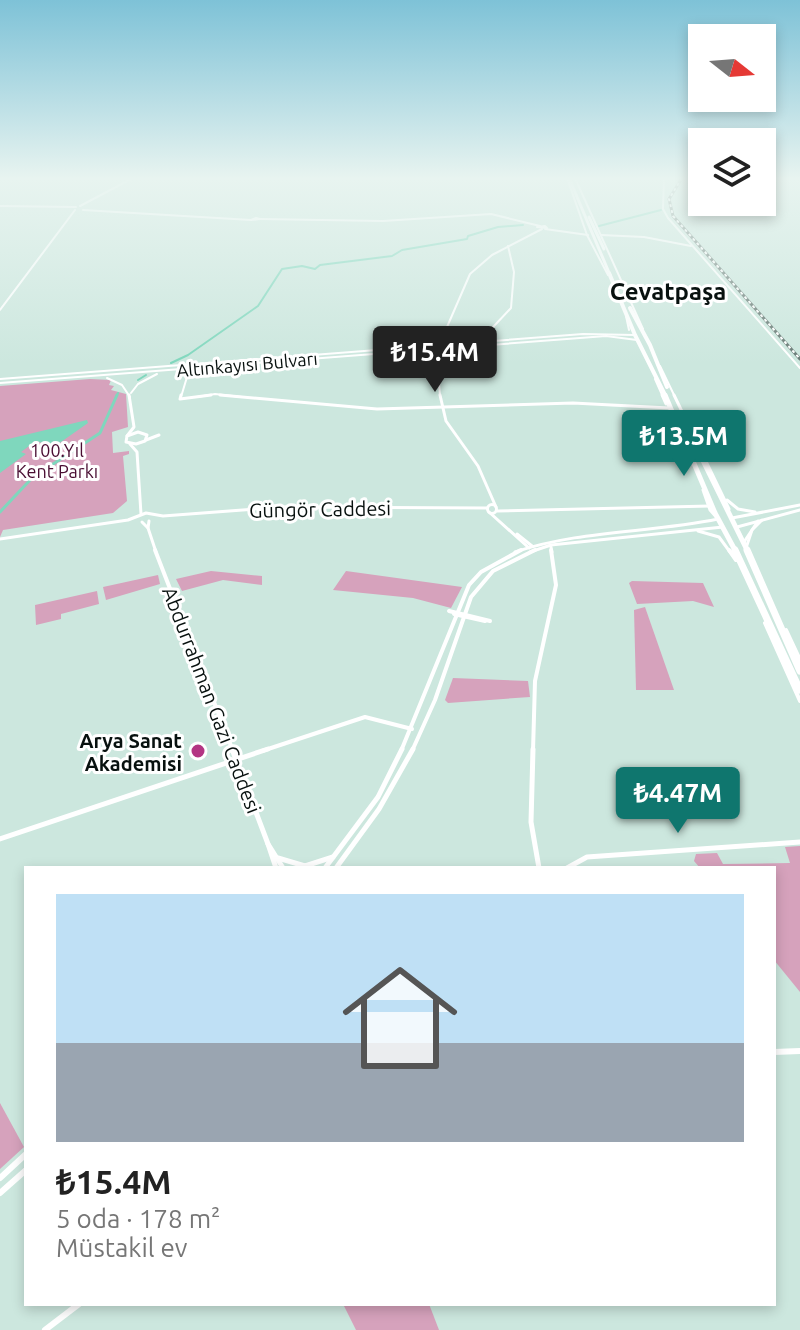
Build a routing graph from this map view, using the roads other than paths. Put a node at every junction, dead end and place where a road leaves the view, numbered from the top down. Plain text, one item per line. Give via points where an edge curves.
1 (53, 240) edge
2 (519, 240) edge
3 (596, 240) edge
4 (597, 240) edge
5 (598, 240) edge
6 (598, 240) edge
7 (665, 240) edge
8 (673, 240) edge
9 (687, 240) edge
10 (688, 240) edge
11 (691, 244) junction
12 (508, 246) junction
13 (609, 263) junction
14 (621, 279) junction
15 (613, 286) junction
16 (621, 296) junction
17 (0, 310) edge
18 (643, 329) junction
19 (611, 333) junction
20 (633, 334) junction
21 (546, 337) junction
22 (647, 338) junction
23 (441, 340) junction
24 (501, 341) junction
25 (525, 343) junction
26 (449, 344) junction
27 (480, 344) junction
28 (438, 347) junction
29 (409, 348) junction
30 (361, 352) junction
31 (385, 353) junction
32 (345, 356) junction
33 (660, 366) junction
34 (800, 367) edge
35 (163, 371) junction
36 (97, 376) junction
37 (187, 377) dead end
38 (0, 381) edge
39 (131, 393) junction
40 (441, 407) junction
41 (670, 408) junction
42 (134, 427) junction
43 (679, 431) junction
44 (143, 433) junction
45 (127, 436) junction
46 (685, 437) junction
47 (144, 441) junction
48 (130, 444) junction
49 (137, 452) junction
50 (726, 498) junction
51 (492, 501) junction
52 (710, 507) junction
53 (800, 507) edge
54 (143, 508) junction
55 (488, 509) junction
56 (497, 510) junction
57 (761, 513) junction
58 (731, 515) junction
59 (771, 516) junction
60 (150, 517) junction
61 (140, 519) junction
62 (718, 519) junction
63 (703, 523) junction
64 (723, 527) junction
65 (737, 527) junction
66 (148, 528) junction
67 (686, 530) junction
68 (0, 539) edge
69 (523, 541) junction
70 (543, 542) junction
71 (730, 543) junction
72 (551, 545) junction
73 (746, 548) junction
74 (532, 549) junction
75 (518, 551) junction
76 (737, 561) junction
77 (470, 603) junction
78 (456, 613) junction
79 (465, 615) junction
80 (478, 618) junction
81 (461, 627) junction
82 (800, 660) edge
83 (800, 671) edge
84 (800, 690) edge
85 (800, 701) edge
86 (412, 729) junction
87 (236, 761) junction
88 (0, 839) edge
89 (800, 842) edge
90 (268, 844) junction
91 (335, 856) junction
92 (277, 857) junction
93 (275, 866) edge
94 (282, 866) edge
95 (291, 866) edge
96 (311, 866) edge
97 (327, 866) edge
98 (337, 866) edge
99 (539, 866) edge
100 (571, 866) edge
101 (800, 1051) edge
102 (776, 1052) edge
103 (24, 1156) edge
104 (24, 1172) edge
105 (0, 1178) edge
106 (0, 1193) edge
107 (76, 1306) edge
108 (45, 1330) edge

1 - 17 main road
2 - 12 main road
3 - 15 main road
4 - 16 highway
5 - 13 highway
6 - 14 main road
7 - 11 main road
8 - 11 main road
9 - 11 main road
10 - 11 main road
11 - 34 main road
12 - 23 main road via 467,278
12 - 27 main road via 514,272 511,308
13 - 14 main road
13 - 18 highway
14 - 18 main road
15 - 16 main road
15 - 20 main road
16 - 20 highway
18 - 22 highway
19 - 20 main road, Altınkayısı Bulvarı
19 - 20 main road
19 - 21 main road, Altınkayısı Bulvarı
20 - 22 highway
20 - 25 main road, Altınkayısı Bulvarı
20 - 41 highway
21 - 24 main road, Altınkayısı Bulvarı
21 - 25 main road via 520,341
22 - 33 highway
23 - 26 main road
23 - 28 main road
24 - 27 main road, Altınkayısı Bulvarı
24 - 27 main road via 514,342
25 - 27 main road, Altınkayısı Bulvarı
26 - 27 main road, Altınkayısı Bulvarı
26 - 28 main road, Altınkayısı Bulvarı
27 - 28 main road, Altınkayısı Bulvarı
28 - 29 main road, Altınkayısı Bulvarı
28 - 31 main road, Altınkayısı Bulvarı
28 - 40 main road
29 - 30 main road, Altınkayısı Bulvarı
29 - 31 main road via 378,352
30 - 32 main road via 373,352
30 - 38 main road, Altınkayısı Bulvarı
31 - 32 main road, Altınkayısı Bulvarı
32 - 35 main road, Altınkayısı Bulvarı
33 - 50 main road
33 - 58 highway
35 - 36 main road, Altınkayısı Bulvarı
35 - 39 main road
36 - 38 main road, Altınkayısı Bulvarı
36 - 39 main road via 120,381
37 - 40 main road via 180,399 215,394 362,409
39 - 42 main road
40 - 41 main road via 573,403
40 - 51 main road via 478,466
41 - 43 main road
41 - 46 highway
42 - 44 main road
42 - 45 main road
43 - 46 main road
43 - 52 main road
44 - 45 main road
44 - 47 main road
44 - 47 main road via 159,435
45 - 48 main road
46 - 52 highway
47 - 48 main road
47 - 49 main road
48 - 49 main road
49 - 54 main road
50 - 57 main road via 738,509
50 - 58 main road
51 - 55 main road
51 - 56 main road
52 - 56 main road, Güngör Caddesi
52 - 62 highway
52 - 63 main road
53 - 57 main road
53 - 59 main road
54 - 60 main road
54 - 61 main road
55 - 56 main road, Güngör Caddesi
55 - 60 main road, Güngör Caddesi via 282,507
55 - 69 main road
56 - 69 main road
57 - 58 main road
58 - 62 highway
58 - 65 highway
59 - 65 main road
59 - 73 main road via 752,530
60 - 61 main road
60 - 61 main road
60 - 66 main road, Abdurrahman Gazi Caddesi
61 - 66 main road, Abdurrahman Gazi Caddesi
61 - 68 main road
62 - 63 main road
62 - 64 highway
63 - 70 main road
64 - 65 highway
64 - 67 main road
64 - 71 highway
65 - 73 highway
66 - 87 main road, Abdurrahman Gazi Caddesi
67 - 72 main road
67 - 76 main road via 719,537
69 - 70 main road
69 - 74 main road
69 - 75 main road
70 - 74 main road
71 - 76 highway
71 - 84 highway
72 - 74 main road
72 - 99 main road via 555,594 535,681 532,732 531,822
73 - 82 main road
73 - 83 highway
74 - 75 main road
74 - 77 main road via 493,571
75 - 78 main road via 481,572
76 - 85 main road
77 - 79 main road
77 - 80 main road
78 - 79 main road
78 - 86 main road
79 - 80 main road
79 - 81 main road
80 - 81 main road
81 - 98 main road via 434,703 395,786
86 - 87 main road via 365,717
86 - 91 main road via 378,797
87 - 88 main road
87 - 90 main road, Abdurrahman Gazi Caddesi
89 - 100 main road via 587,857
90 - 92 main road, Abdurrahman Gazi Caddesi
90 - 93 main road
91 - 96 main road
91 - 97 main road
92 - 94 main road, Abdurrahman Gazi Caddesi
92 - 95 main road
101 - 102 main road
103 - 105 main road
104 - 106 main road
107 - 108 main road

